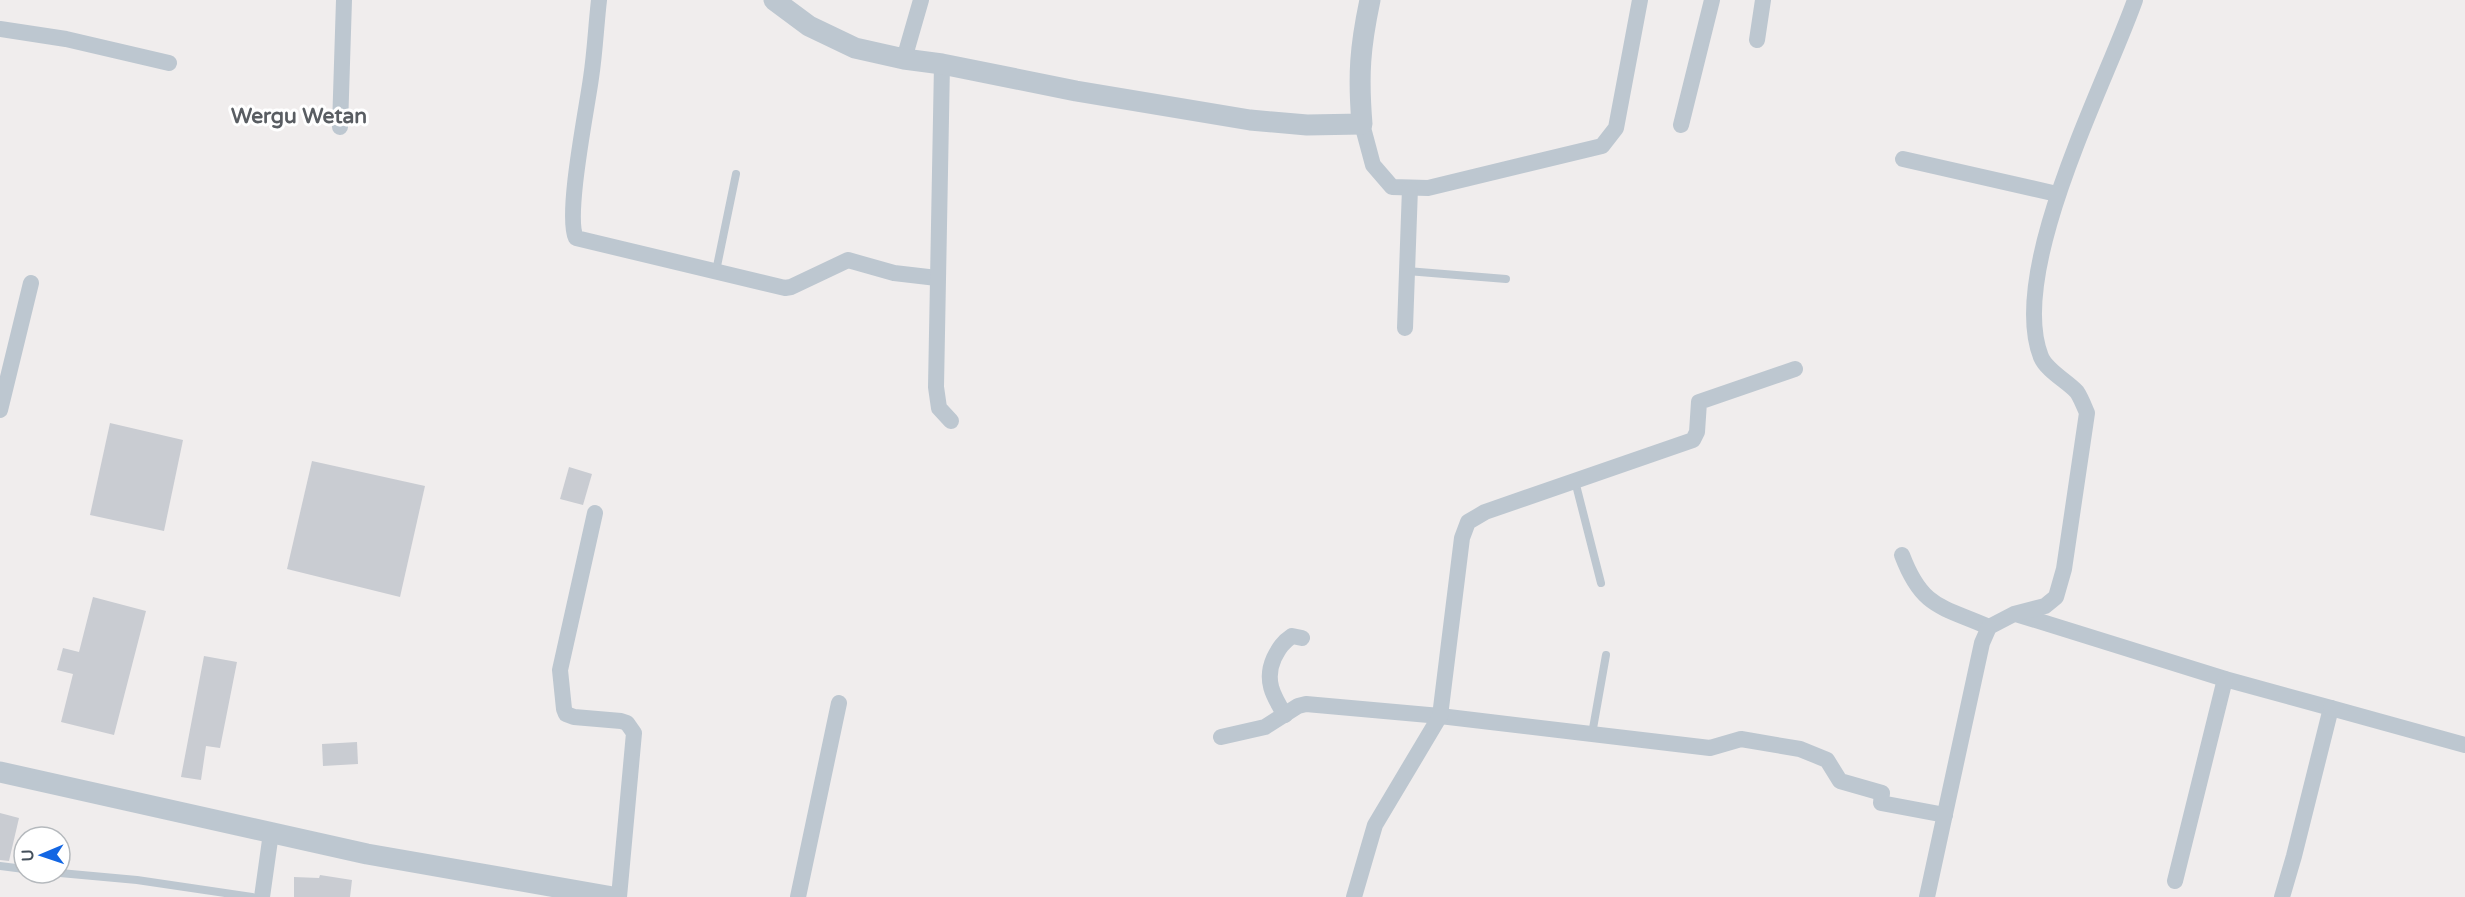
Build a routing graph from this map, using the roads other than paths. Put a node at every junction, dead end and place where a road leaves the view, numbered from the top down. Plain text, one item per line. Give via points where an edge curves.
1 (344, 0) edge
2 (599, 0) edge
3 (774, 0) edge
4 (921, 0) edge
5 (1370, 0) edge
6 (1640, 0) edge
7 (1712, 0) edge
8 (1763, 0) edge
9 (2135, 0) edge
10 (0, 29) edge
11 (1757, 40) dead end
12 (904, 59) junction
13 (170, 63) dead end
14 (942, 64) junction
15 (1362, 124) junction
16 (1681, 125) dead end
17 (340, 127) dead end
18 (1903, 159) dead end
19 (736, 174) dead end
20 (1410, 188) junction
21 (2057, 194) junction
22 (716, 271) junction
23 (1407, 271) junction
24 (937, 278) junction
25 (1506, 279) dead end
26 (31, 283) dead end
27 (1405, 328) dead end
28 (1795, 369) dead end
29 (0, 411) edge
30 (951, 421) dead end
31 (1575, 481) junction
32 (595, 513) dead end
33 (1902, 555) dead end
34 (1601, 583) dead end
35 (2014, 614) junction
36 (1989, 627) junction
37 (1302, 638) dead end
38 (1606, 655) dead end
39 (2225, 679) junction
40 (839, 703) dead end
41 (2331, 708) junction
42 (1285, 715) junction
43 (1440, 716) junction
44 (1592, 734) junction
45 (1221, 737) dead end
46 (2465, 745) edge
47 (0, 772) edge
48 (1945, 815) junction
49 (271, 833) junction
50 (72, 874) edge
51 (2175, 881) dead end
52 (551, 892) edge
53 (252, 897) edge
54 (262, 897) edge
55 (613, 897) edge
56 (619, 897) edge
57 (798, 897) edge
58 (1354, 897) edge
59 (1927, 897) edge
60 (2282, 897) edge

1 - 17 street
2 - 22 street via 573,234 585,242
3 - 12 street via 809,26 855,48
4 - 12 street
5 - 15 street via 1358,79
6 - 20 street via 1616,128 1602,146 1428,188
7 - 16 street
8 - 11 street
9 - 21 street
10 - 13 street via 66,39
12 - 14 street
14 - 15 street via 1250,120
14 - 24 street
15 - 20 street via 1373,165 1392,187
18 - 21 street
19 - 22 lane
20 - 23 street
21 - 35 street via 2035,290 2036,337 2042,359 2078,393 2087,413 2064,570 2056,597 2045,606
22 - 24 street via 791,287 848,260 894,273
23 - 25 lane
23 - 27 street
24 - 30 street via 936,400 943,415
26 - 29 street
28 - 31 street via 1699,402 1693,440
31 - 34 lane
31 - 43 street via 1485,512 1468,522 1462,538
32 - 56 street via 560,670 561,690 564,709 570,717 621,721 634,733
33 - 36 street via 1920,592 1932,602
35 - 36 street
35 - 39 street
36 - 48 street via 1982,643
37 - 42 street via 1292,636 1284,642 1270,667 1272,693
38 - 44 lane
39 - 41 street
39 - 51 street
40 - 57 street
41 - 46 street
41 - 60 street
42 - 43 street via 1306,704
42 - 45 street via 1265,727
43 - 44 street
43 - 58 street via 1375,825
44 - 48 street via 1710,748 1741,739 1800,749 1827,760 1840,781 1882,793 1881,803
47 - 49 street
48 - 59 street
49 - 52 street
49 - 54 street
50 - 53 lane
52 - 55 street

